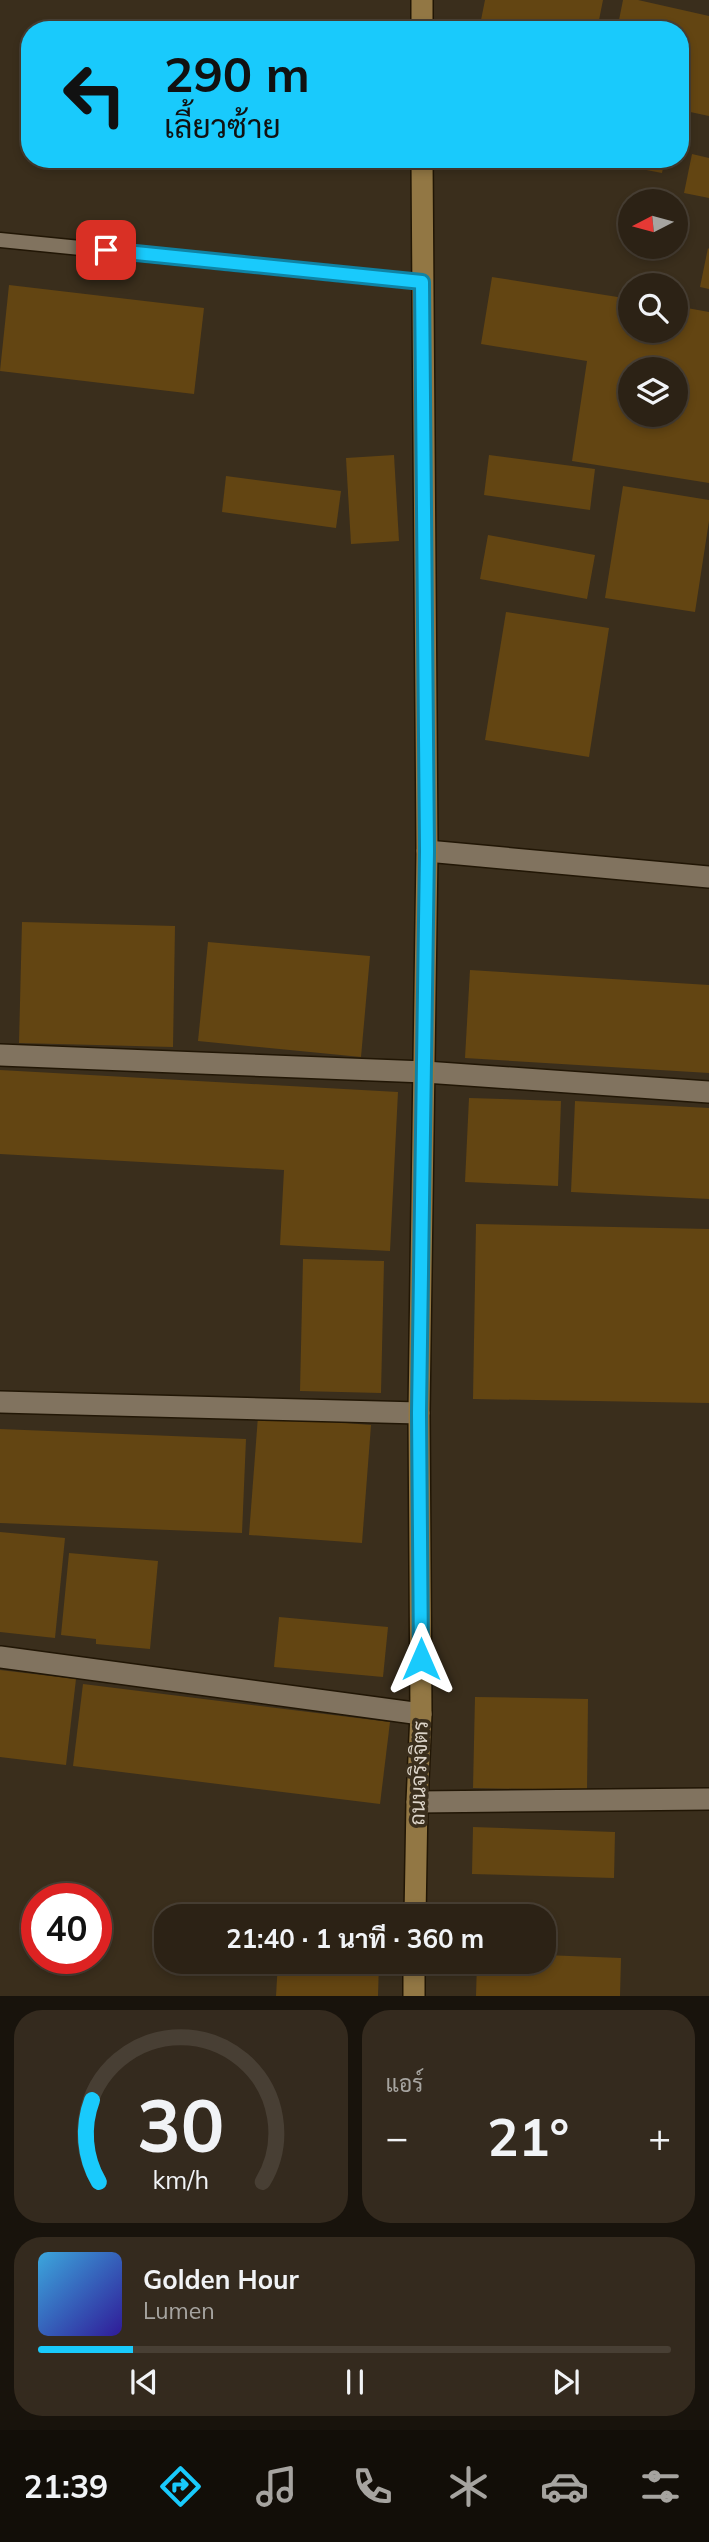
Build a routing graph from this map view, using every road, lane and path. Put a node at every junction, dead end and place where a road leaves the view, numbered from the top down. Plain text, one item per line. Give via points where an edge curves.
1 (422, 0) edge
2 (422, 21) edge
3 (422, 168) edge
4 (0, 240) edge
5 (422, 282) junction
6 (427, 851) junction
7 (709, 877) edge
8 (0, 1055) edge
9 (425, 1072) junction
10 (709, 1092) edge
11 (0, 1402) edge
12 (419, 1413) junction
13 (0, 1657) edge
14 (421, 1714) junction
15 (709, 1799) edge
16 (417, 1802) junction
17 (415, 1904) edge
18 (414, 1974) edge
19 (414, 1996) edge

1 - 2 street
3 - 5 street, ถนนจริงจิตร
4 - 5 lane
5 - 6 street, ถนนจริงจิตร
6 - 7 street
6 - 9 street, ถนนจริงจิตร
8 - 9 street
9 - 10 street
9 - 12 street, ถนนจริงจิตร
11 - 12 street
12 - 14 street, ถนนจริงจิตร
13 - 14 street
14 - 16 street, ถนนจริงจิตร
15 - 16 street
16 - 17 street, ถนนจริงจิตร
18 - 19 street

